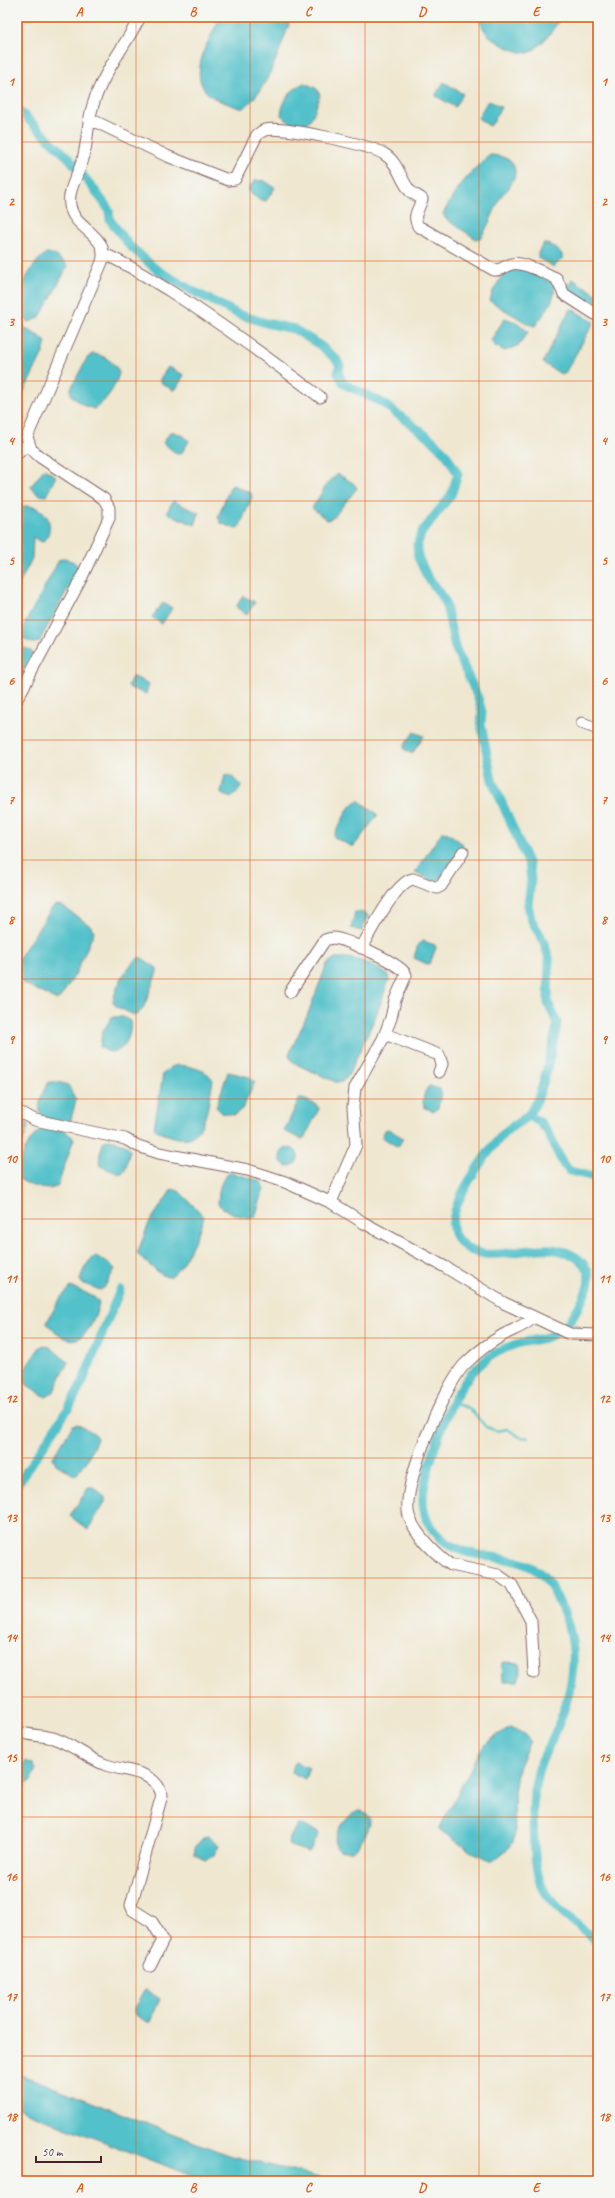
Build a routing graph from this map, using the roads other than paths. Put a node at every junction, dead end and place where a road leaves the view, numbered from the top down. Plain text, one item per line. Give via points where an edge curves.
1 (140, 17) edge
2 (90, 120) junction
3 (104, 254) junction
4 (598, 316) edge
5 (320, 397) dead end
6 (28, 444) junction
7 (17, 454) edge
8 (17, 698) edge
9 (582, 723) dead end
10 (598, 729) edge
11 (463, 852) dead end
12 (361, 948) junction
13 (290, 992) dead end
14 (385, 1034) junction
15 (439, 1072) dead end
16 (17, 1111) edge
17 (331, 1202) junction
18 (539, 1319) junction
19 (598, 1335) edge
20 (534, 1673) dead end
21 (17, 1731) edge
22 (150, 1966) dead end

1 - 2 street via 97,95
2 - 3 street via 83,160 69,203 73,215 97,238
2 - 4 street via 167,156 228,180 235,179 257,135 264,130 316,136 370,148 385,154 396,165 410,192 422,199 415,214 418,226 494,270 520,264 556,278 564,294
3 - 5 street via 129,265 199,309
3 - 6 street via 29,430
6 - 7 street
6 - 8 street via 40,457 104,498 109,512 104,532 85,572
9 - 10 street
11 - 12 street via 441,886 433,888 413,879 404,883 379,917
12 - 13 street via 335,938 325,940
12 - 14 street via 401,967 406,975
14 - 15 street via 439,1055 442,1064
14 - 17 street via 355,1088 353,1107 356,1145
16 - 17 street via 35,1120 125,1139 159,1152 248,1170
17 - 18 street via 504,1303
18 - 19 street via 570,1334
18 - 20 street via 502,1335 477,1353 456,1376 428,1432 410,1485 407,1502 414,1528 445,1561 451,1565 498,1575 512,1585 531,1621
21 - 22 street via 64,1742 106,1765 141,1773 160,1788 162,1795 131,1905 133,1910 152,1922 163,1940

